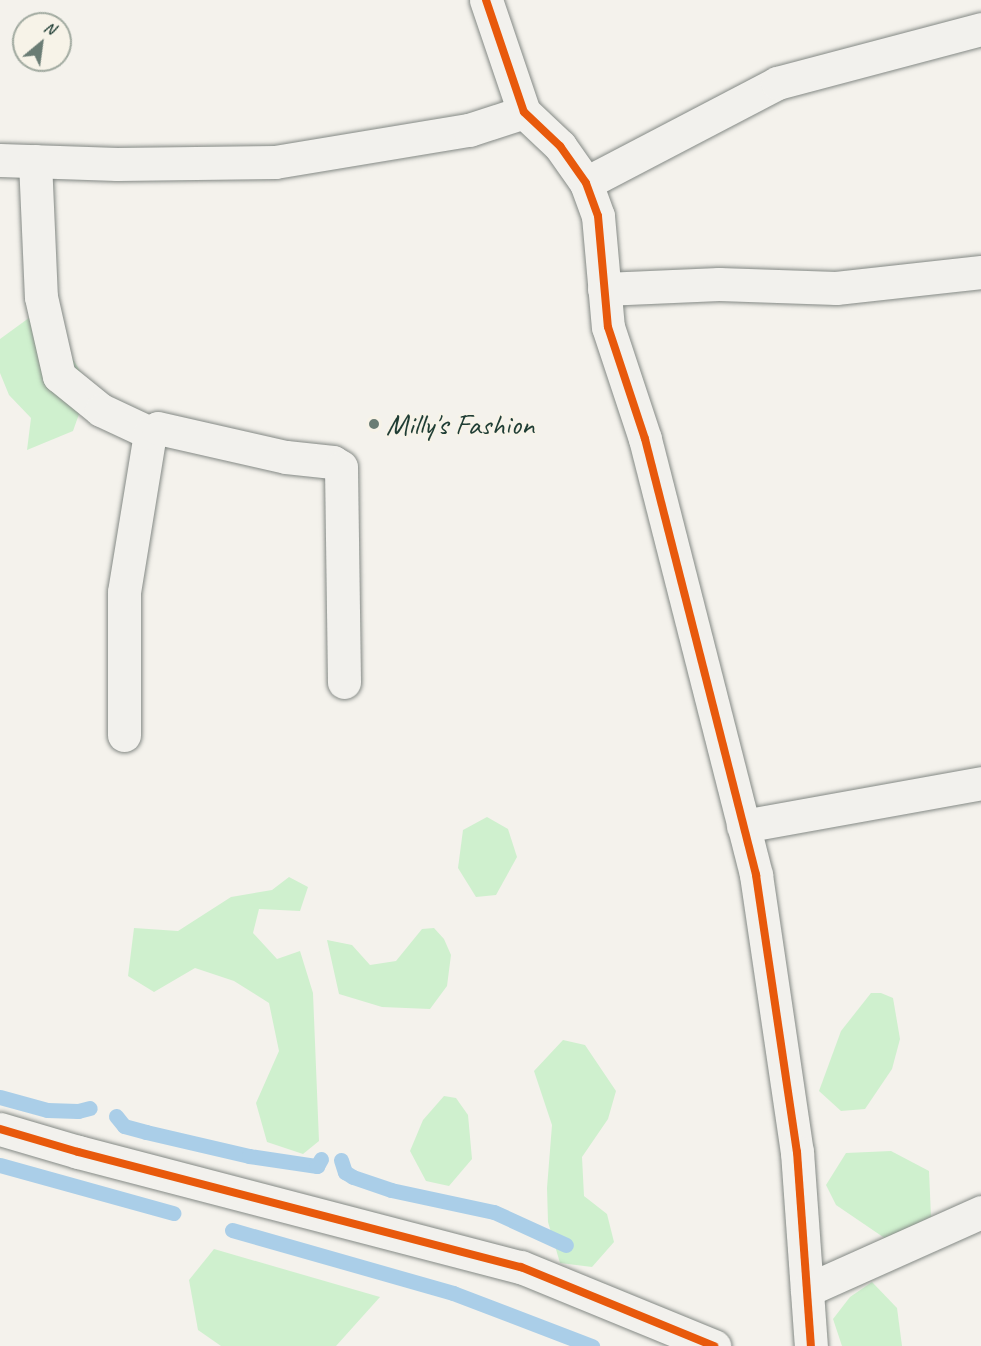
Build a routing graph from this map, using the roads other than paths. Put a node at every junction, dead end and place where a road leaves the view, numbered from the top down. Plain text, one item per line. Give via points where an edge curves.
1 (486, 0) edge
2 (981, 29) edge
3 (524, 112) junction
4 (0, 160) edge
5 (35, 161) junction
6 (586, 183) junction
7 (981, 272) edge
8 (604, 289) junction
9 (150, 433) junction
10 (344, 682) dead end
11 (124, 735) dead end
12 (981, 783) edge
13 (743, 826) junction
14 (0, 1129) edge
15 (981, 1212) edge
16 (807, 1290) junction
17 (714, 1346) edge
18 (811, 1346) edge

1 - 3 street
2 - 6 street via 777,83
3 - 5 street via 469,130 274,162
3 - 6 street via 560,146
4 - 5 street
5 - 9 street via 41,297 59,376 100,410
6 - 8 street via 598,216
7 - 8 street via 836,288 719,284
8 - 13 street via 608,327 645,439
9 - 10 street via 158,428 286,457 333,462 341,467
9 - 11 street via 124,592
12 - 13 street
13 - 16 street via 756,875 796,1152
14 - 17 street via 521,1268
15 - 16 street
16 - 18 street

